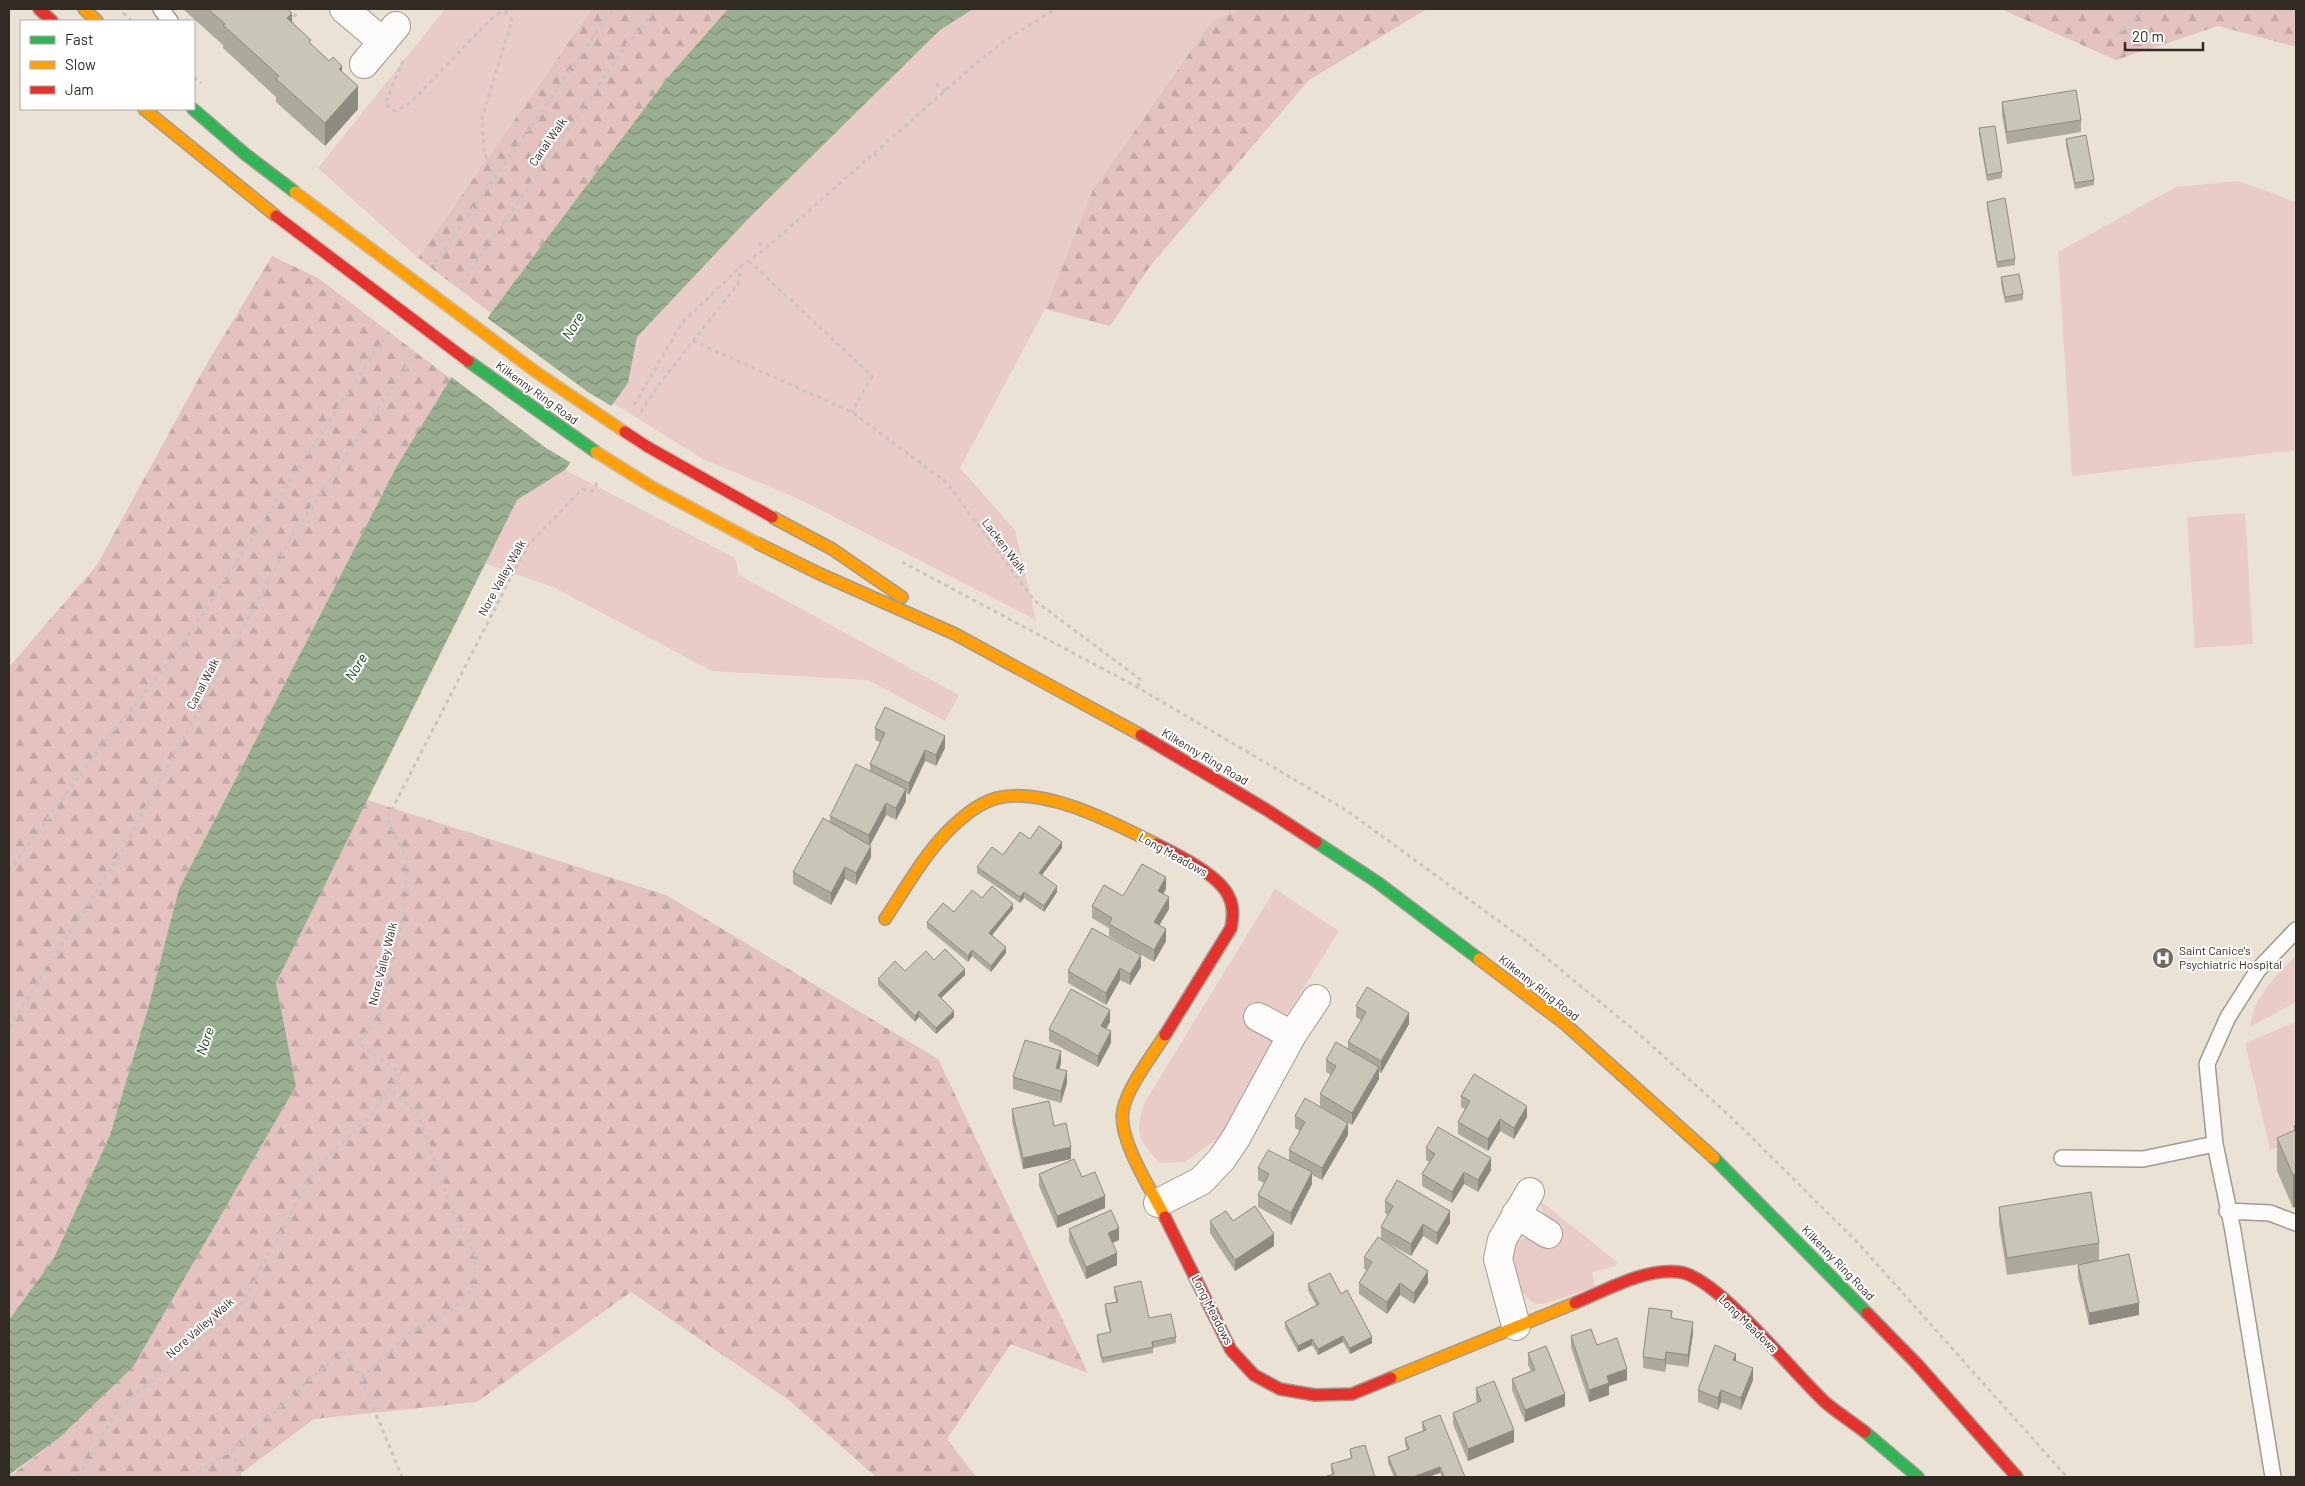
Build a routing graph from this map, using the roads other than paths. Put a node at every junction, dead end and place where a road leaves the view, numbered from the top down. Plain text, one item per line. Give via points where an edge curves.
1 (38, 9) edge
2 (84, 9) edge
3 (162, 9) edge
4 (344, 9) edge
5 (51, 20) edge
6 (96, 20) edge
7 (169, 20) edge
8 (364, 64) dead end
9 (145, 110) edge
10 (194, 110) edge
11 (955, 634) junction
12 (885, 919) dead end
13 (2296, 930) edge
14 (1316, 998) dead end
15 (1258, 1017) dead end
16 (1292, 1035) junction
17 (2215, 1144) junction
18 (2062, 1158) dead end
19 (1158, 1204) junction
20 (2227, 1210) junction
21 (2296, 1223) edge
22 (1548, 1234) dead end
23 (1516, 1326) junction
24 (1918, 1477) edge
25 (2017, 1477) edge
26 (2273, 1477) edge

1 - 5 main road
2 - 6 main road
3 - 7 lane
4 - 8 street via 389,34
9 - 11 main road, Kilkenny Ring Road, bridge via 276,216 514,395 596,452 652,487 757,543
10 - 11 main road, Kilkenny Ring Road, bridge via 245,154 544,377 648,447 832,549
11 - 25 main road, Kilkenny Ring Road via 1122,724 1267,810 1377,882 1564,1024 1736,1178 1917,1364
12 - 19 main road, Long Meadows via 950,827 968,810 992,799 1019,795 1077,809 1131,832 1209,874 1226,891 1234,909 1231,928 1127,1097 1121,1112 1121,1124 1128,1143
13 - 17 lane via 2258,970 2228,1016 2208,1064
14 - 16 street
15 - 16 street
16 - 19 street via 1221,1160 1201,1181
17 - 18 lane via 2143,1159
17 - 20 lane
19 - 23 main road, Long Meadows via 1231,1350 1257,1378 1289,1394 1352,1394
20 - 21 lane via 2270,1213
20 - 26 lane
22 - 23 street via 1523,1203 1502,1240 1498,1259
23 - 24 main road, Long Meadows via 1650,1274 1681,1272 1729,1303 1826,1403 1878,1441

